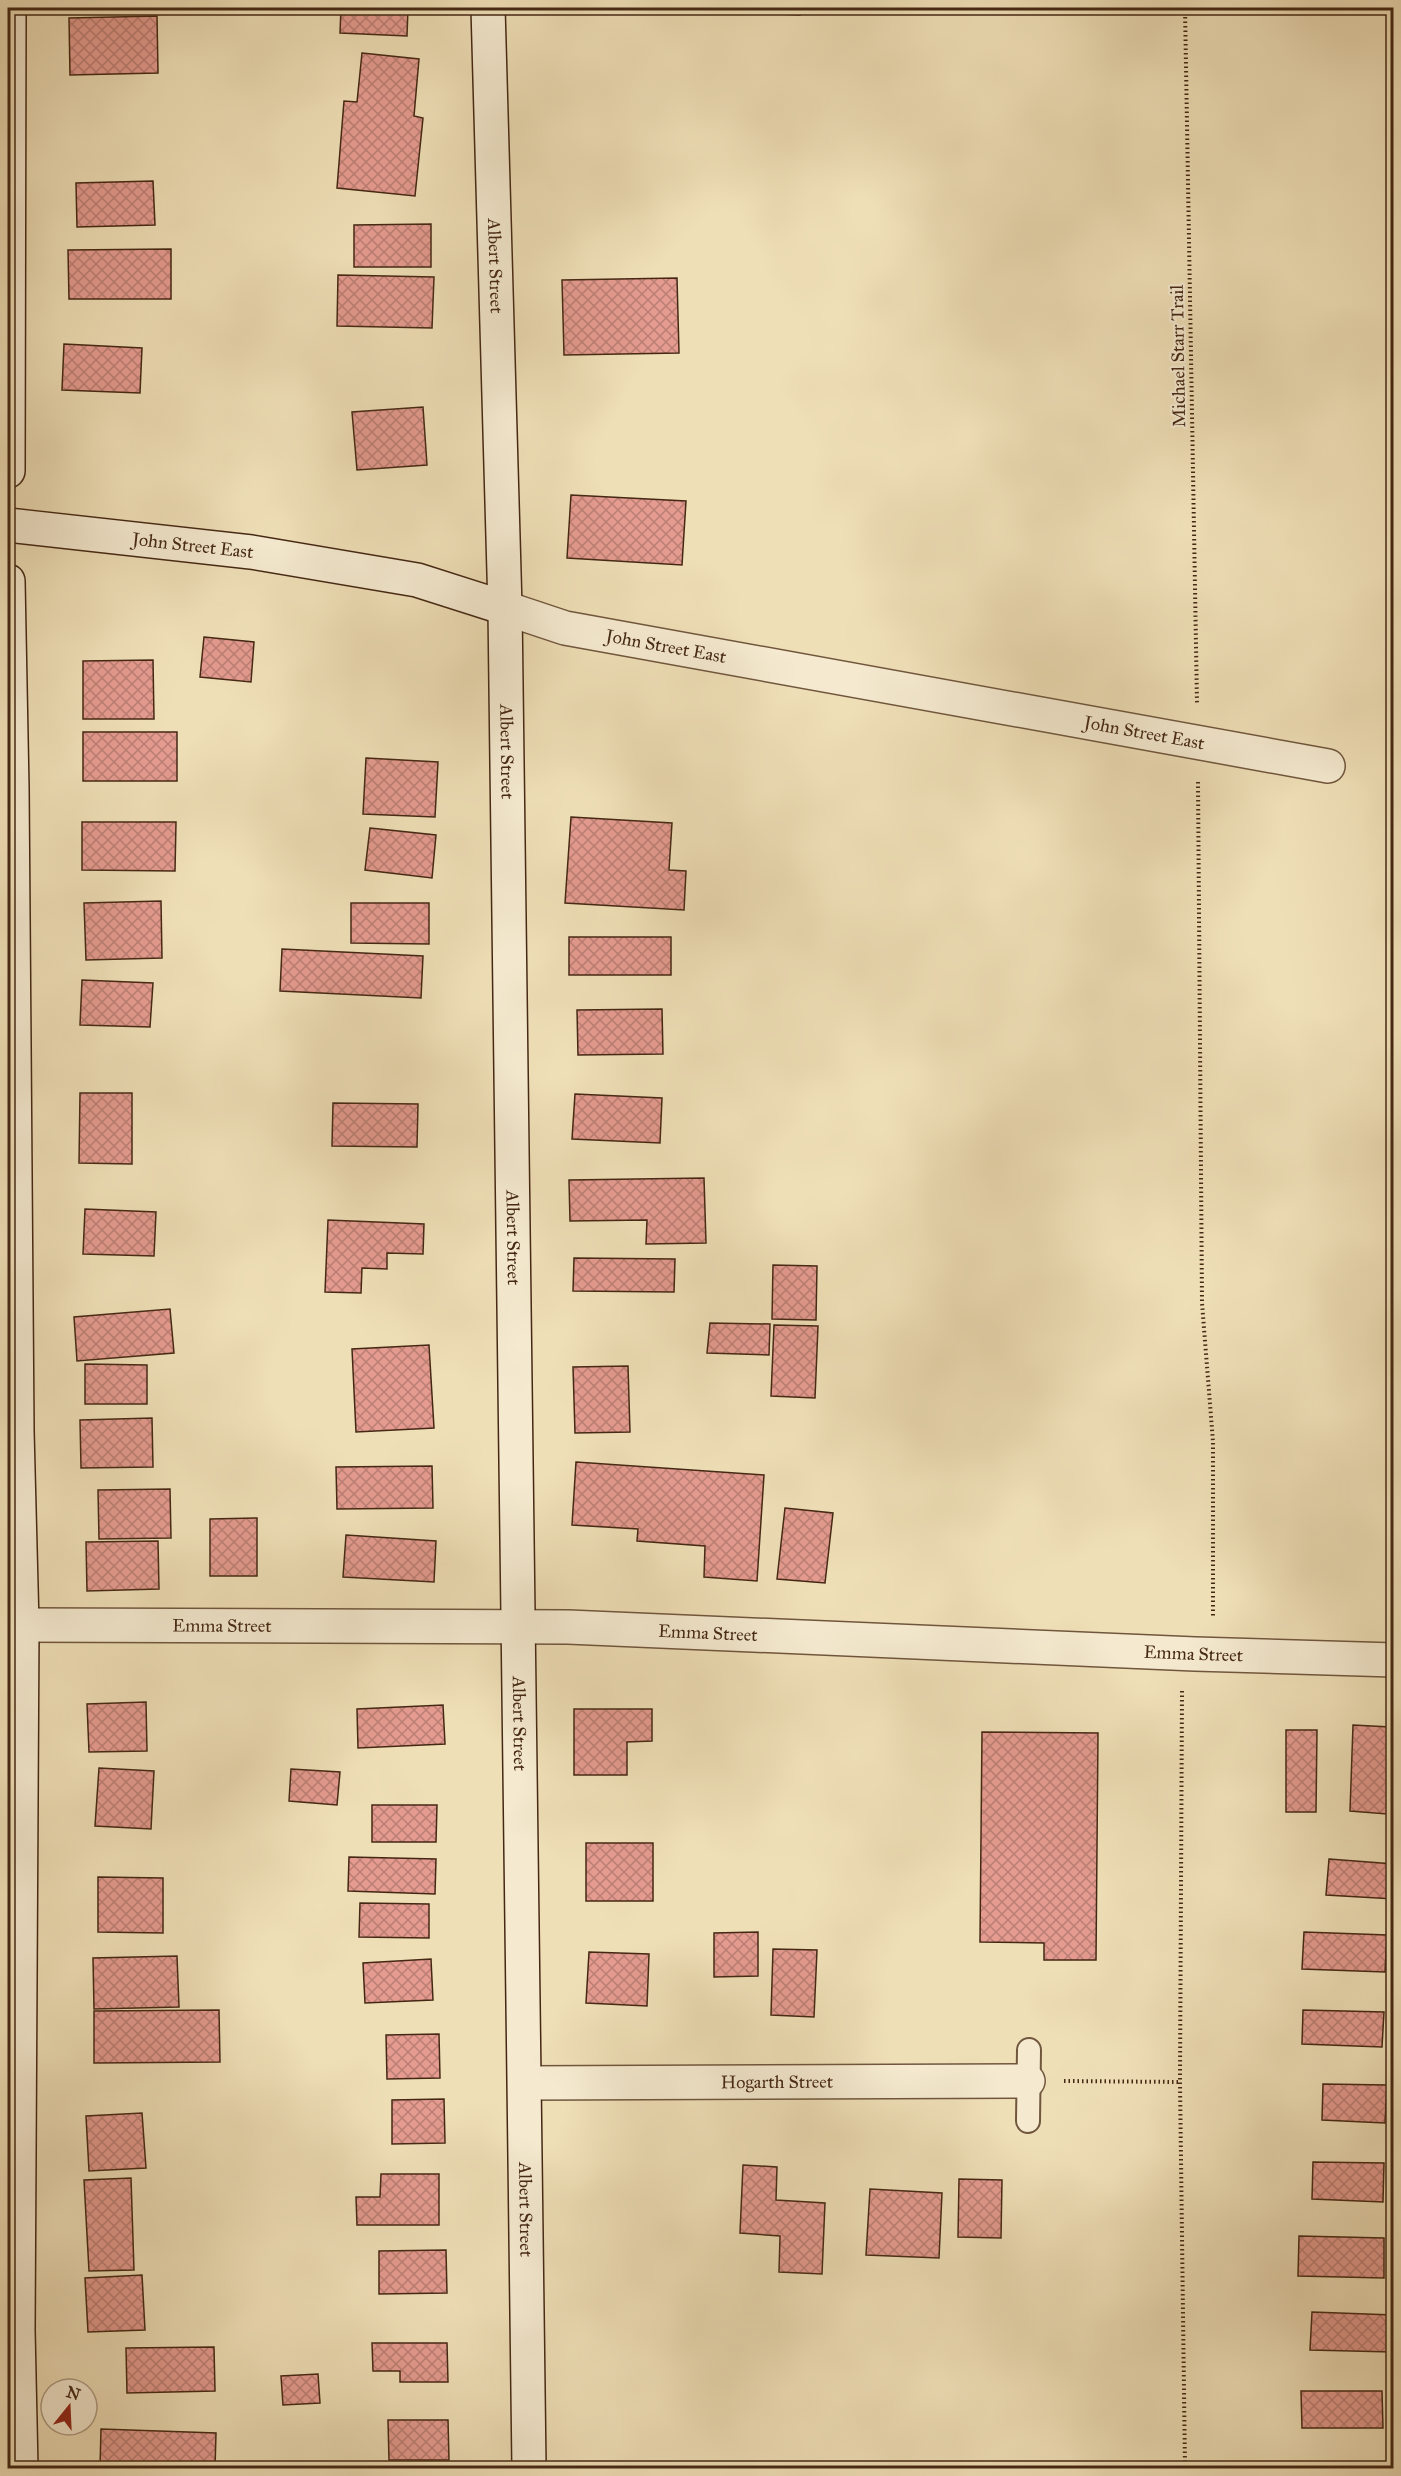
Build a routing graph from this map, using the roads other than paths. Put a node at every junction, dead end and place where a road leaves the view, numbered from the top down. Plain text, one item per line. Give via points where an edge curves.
1 (9, 8) edge
2 (488, 8) edge
3 (8, 105) edge
4 (8, 229) edge
5 (8, 471) edge
6 (8, 525) edge
7 (8, 581) edge
8 (505, 608) junction
9 (1328, 766) dead end
10 (12, 1431) edge
11 (22, 1625) junction
12 (518, 1626) junction
13 (1394, 1660) edge
14 (1028, 2066) joint
15 (525, 2083) junction
16 (1028, 2121) dead end
17 (13, 2330) edge
18 (21, 2469) edge
19 (529, 2469) edge

1 - 3 street
2 - 8 street, Albert Street
3 - 4 street
4 - 5 street
6 - 8 street, John Street East via 262,554 417,580
7 - 10 street
8 - 9 street, John Street East via 565,628
8 - 12 street, Albert Street
10 - 11 street
11 - 12 street, Emma Street
11 - 17 street
12 - 13 street, Emma Street
12 - 15 street, Albert Street
14 - 15 street, Hogarth Street
14 - 16 lane
15 - 19 street, Albert Street
17 - 18 street

